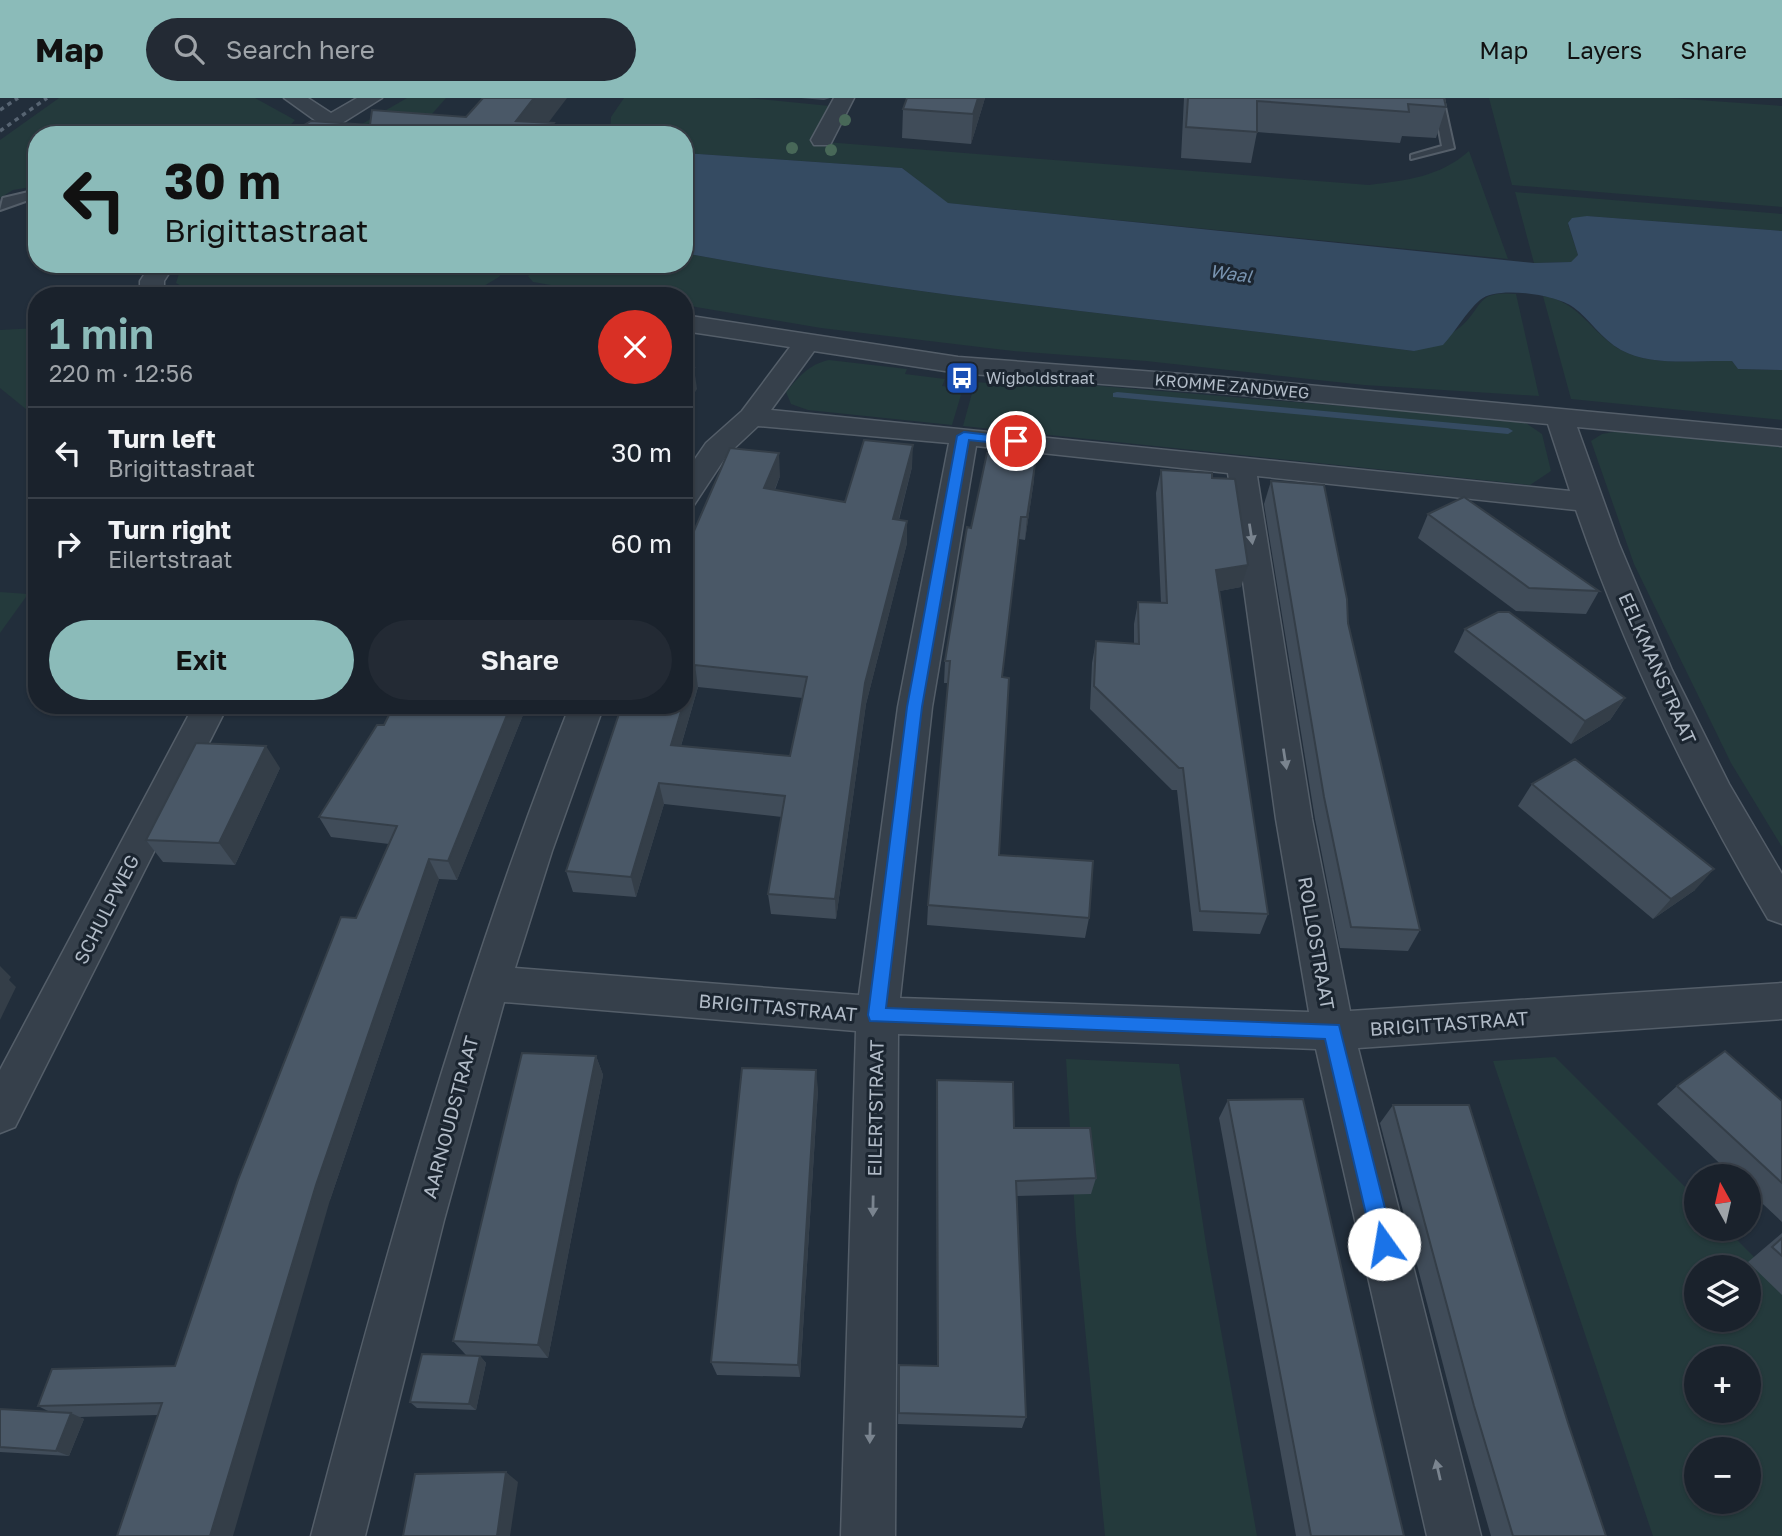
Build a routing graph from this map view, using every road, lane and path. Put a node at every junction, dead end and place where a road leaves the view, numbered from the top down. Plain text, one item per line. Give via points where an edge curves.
1 (294, 98) edge
2 (372, 98) edge
3 (844, 98) edge
4 (1438, 98) edge
5 (329, 121) junction
6 (321, 126) edge
7 (822, 140) dead end
8 (1415, 157) dead end
9 (28, 195) edge
10 (0, 206) edge
11 (693, 325) edge
12 (806, 344) junction
13 (752, 417) junction
14 (1560, 417) junction
15 (964, 436) junction
16 (1782, 438) edge
17 (1241, 466) junction
18 (693, 484) edge
19 (1587, 502) junction
20 (206, 714) edge
21 (583, 714) edge
22 (1782, 908) edge
23 (488, 983) junction
24 (1782, 1001) edge
25 (877, 1015) junction
26 (1333, 1031) junction
27 (0, 1113) edge
28 (338, 1536) edge
29 (868, 1536) edge
30 (1454, 1536) edge

1 - 5 street
2 - 5 street
3 - 7 street
4 - 8 lane via 1448,148
5 - 6 street
9 - 10 lane
11 - 12 street, KROMME ZANDWEG
12 - 13 street
12 - 14 street, KROMME ZANDWEG via 958,365 1222,384
13 - 15 street
13 - 18 street via 716,449
14 - 16 street, KROMME ZANDWEG
14 - 19 street, EELKMANSTRAAT
15 - 17 street
15 - 25 street, EILERTSTRAAT via 915,707
17 - 19 street
17 -> 26 street, ROLLOSTRAAT via 1294,819
19 - 22 street, EELKMANSTRAAT via 1674,711
20 - 27 street, SCHULPWEG
21 - 23 street, AARNOUDSTRAAT via 540,824
23 - 25 street, BRIGITTASTRAAT
23 - 28 street, AARNOUDSTRAAT
24 - 26 street, BRIGITTASTRAAT
25 - 26 street, BRIGITTASTRAAT
25 -> 29 street, EILERTSTRAAT
30 -> 26 street, ROLLOSTRAAT

